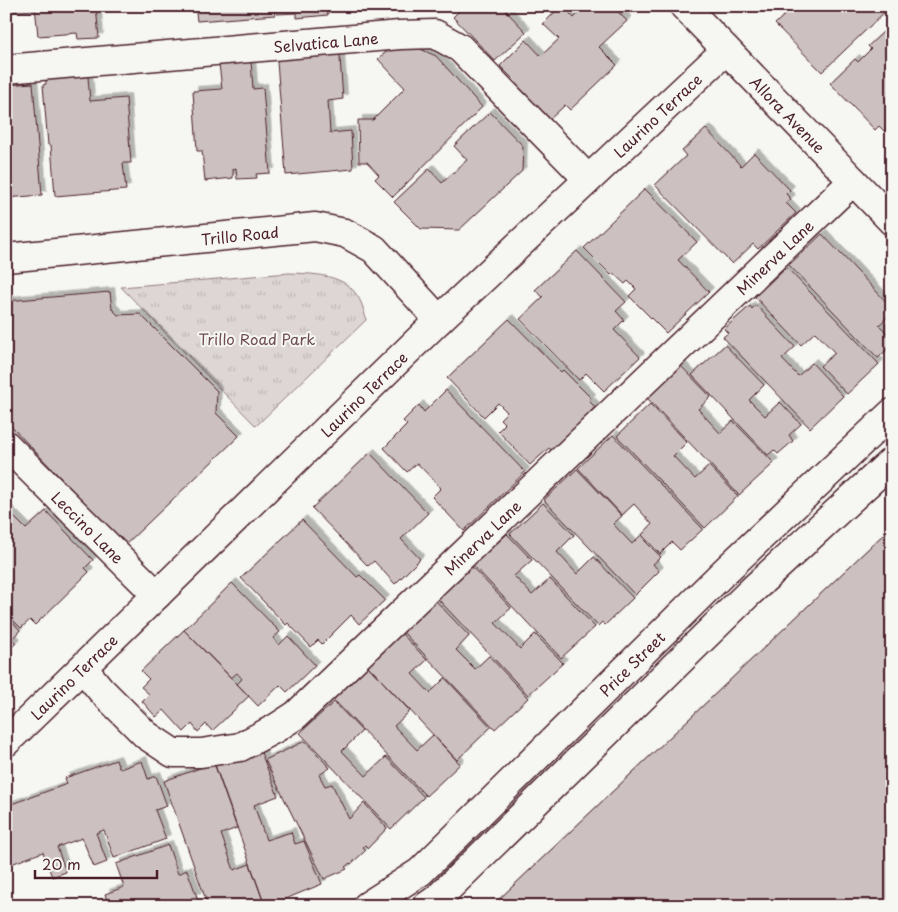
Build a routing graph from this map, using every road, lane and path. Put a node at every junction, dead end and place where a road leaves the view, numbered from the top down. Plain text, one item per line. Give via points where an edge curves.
1 (684, 6) edge
2 (726, 50) junction
3 (6, 69) edge
4 (588, 179) junction
5 (853, 181) junction
6 (892, 221) edge
7 (6, 258) edge
8 (439, 320) junction
9 (892, 413) edge
10 (11, 459) edge
11 (892, 460) edge
12 (157, 595) junction
13 (83, 668) junction
14 (6, 742) edge
15 (367, 906) edge
16 (427, 906) edge

1 - 2 street, Allora Avenue
2 - 4 street, Laurino Terrace
2 - 5 street, Allora Avenue
3 - 4 street, Selvatica Lane via 435,34 460,48
4 - 8 street, Laurino Terrace
5 - 6 street, Allora Avenue
5 - 13 street, Minerva Lane via 296,715 276,728 240,747 202,753 173,752 146,735
7 - 8 street, Trillo Road via 315,227 345,233 374,249
8 - 12 street, Laurino Terrace
9 - 15 street, Price Street via 725,571 420,872
10 - 12 street, Leccino Lane
11 - 16 street, Price Street via 749,593
12 - 13 street, Laurino Terrace
13 - 14 street, Laurino Terrace

